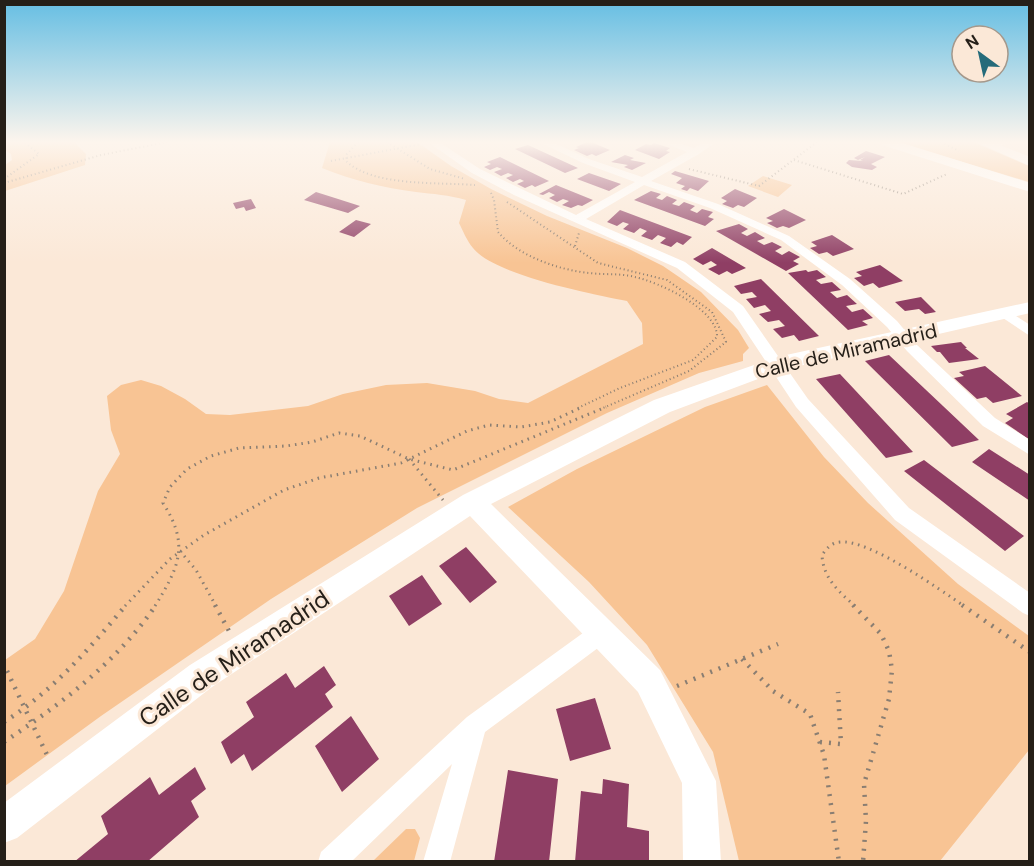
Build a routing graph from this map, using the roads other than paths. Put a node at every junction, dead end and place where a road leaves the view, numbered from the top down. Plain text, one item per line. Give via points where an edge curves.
1 (498, 182) edge
2 (640, 182) edge
3 (646, 182) edge
4 (1012, 182) edge
5 (1029, 188) edge
6 (577, 219) junction
7 (1029, 307) edge
8 (1005, 313) junction
9 (1029, 332) edge
10 (903, 336) junction
11 (777, 364) junction
12 (1029, 449) edge
13 (463, 507) junction
14 (1029, 606) edge
15 (602, 632) junction
16 (475, 725) junction
17 (4, 825) edge
18 (331, 861) edge
19 (436, 861) edge
20 (702, 861) edge

1 - 6 street
2 - 6 street
3 - 10 street via 714,206 785,238 846,282
4 - 5 street
6 - 11 street via 681,265 738,309
7 - 8 street, Calle de Miramadrid
8 - 9 street
8 - 10 street, Calle de Miramadrid
10 - 11 street, Calle de Miramadrid
10 - 12 street via 989,422
11 - 13 street, Calle de Miramadrid via 662,405
11 - 14 street via 802,402 902,514
13 - 15 street
13 - 17 street, Calle de Miramadrid via 201,676
15 - 16 street
15 - 20 street via 649,681 699,781
16 - 18 street
16 - 19 street

